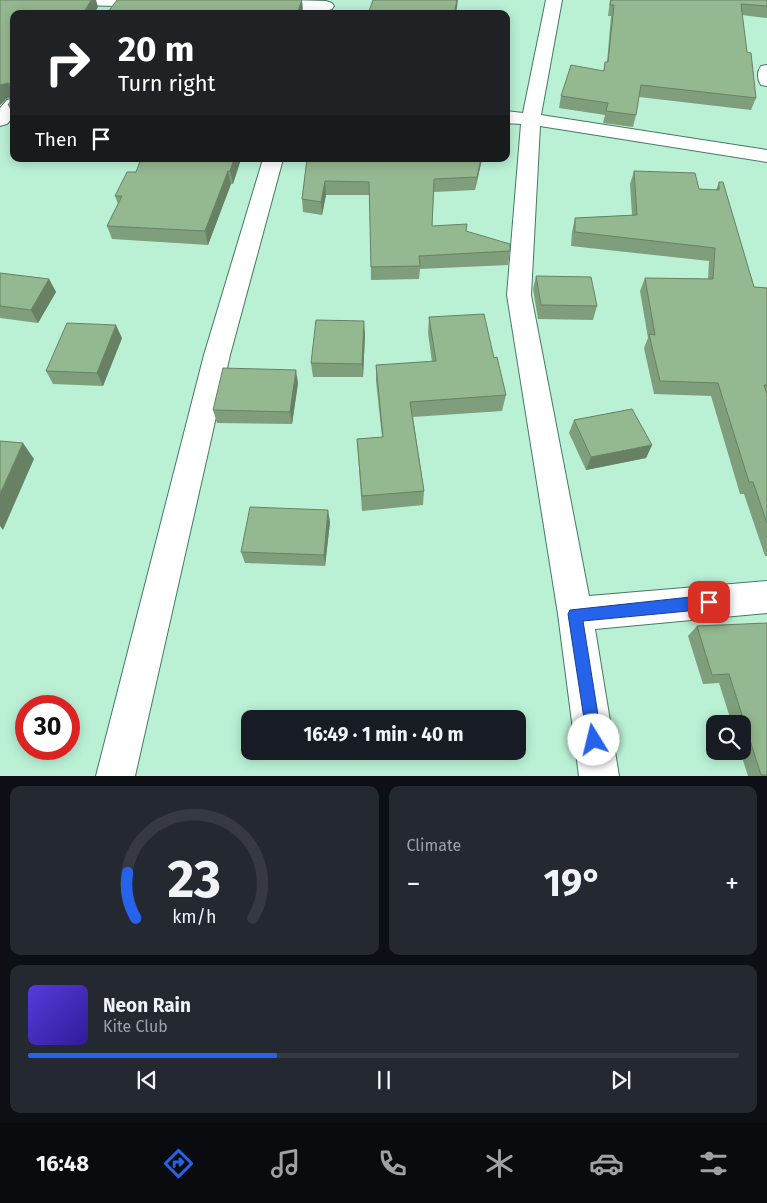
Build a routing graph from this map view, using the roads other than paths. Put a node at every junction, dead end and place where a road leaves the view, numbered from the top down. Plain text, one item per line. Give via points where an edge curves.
1 (78, 0) edge
2 (554, 0) edge
3 (170, 2) edge
4 (248, 4) edge
5 (326, 7) edge
6 (767, 70) edge
7 (767, 81) edge
8 (10, 109) edge
9 (519, 118) edge
10 (0, 120) edge
11 (767, 156) edge
12 (272, 162) edge
13 (767, 597) edge
14 (575, 614) junction
15 (115, 776) edge
16 (599, 776) edge

1 - 3 street
2 - 9 street
4 - 5 street
6 - 7 street
8 - 10 street
9 - 11 street
9 - 14 street via 519,295
12 - 15 street via 217,355
13 - 14 street
14 - 16 street

